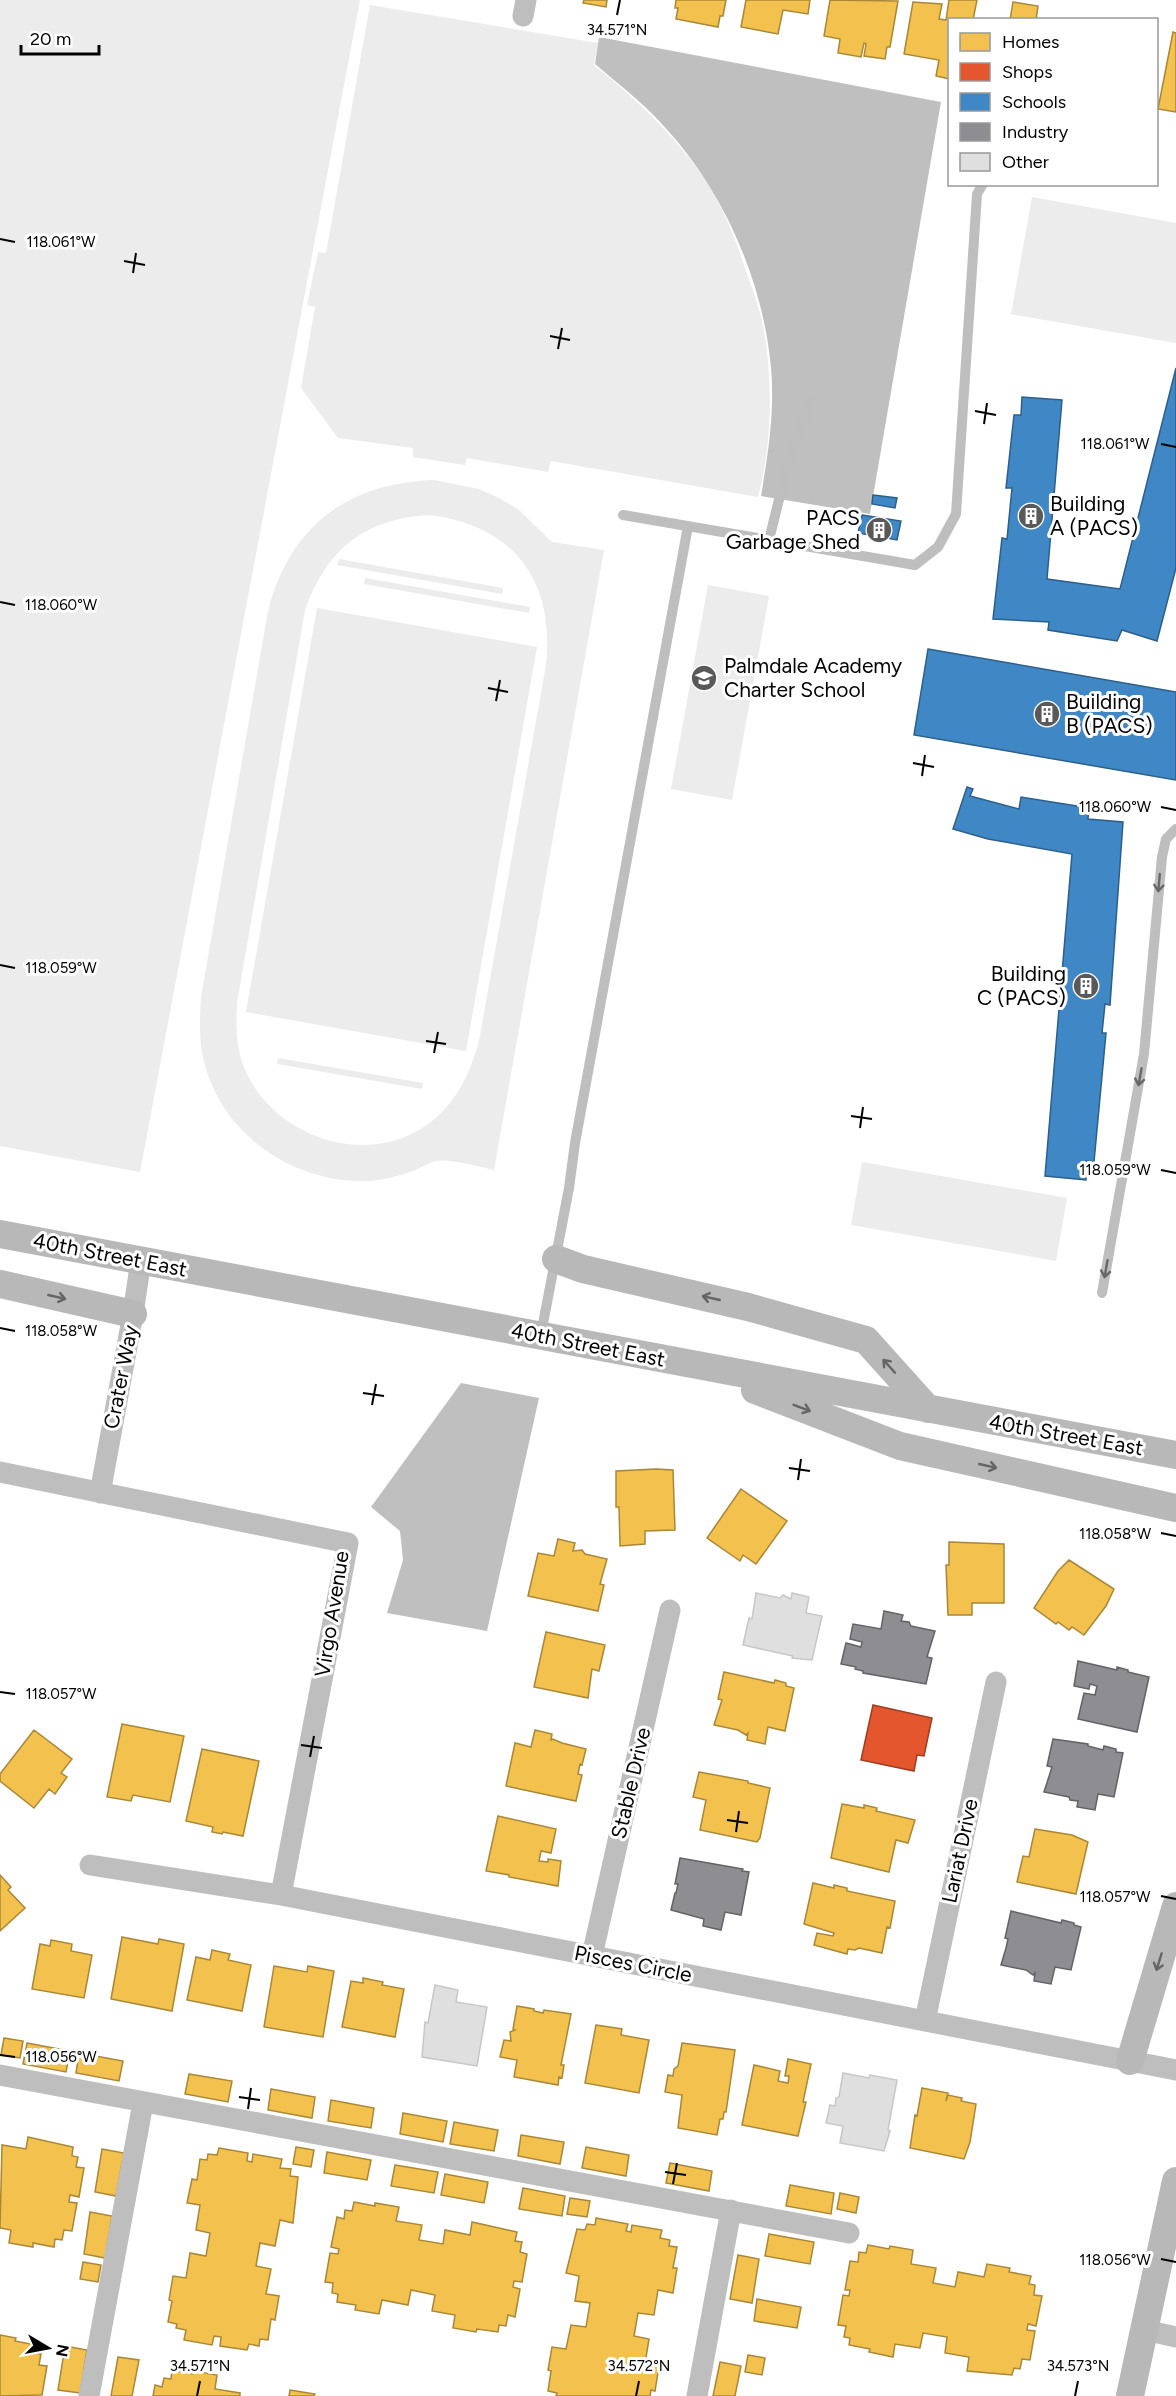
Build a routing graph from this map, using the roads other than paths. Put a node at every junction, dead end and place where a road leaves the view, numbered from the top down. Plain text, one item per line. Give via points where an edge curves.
1 (982, 186) edge
2 (811, 399) dead end
3 (623, 515) dead end
4 (688, 526) junction
5 (769, 540) junction
6 (1176, 829) edge
7 (0, 1234) edge
8 (556, 1259) junction
9 (141, 1260) junction
10 (0, 1284) edge
11 (1102, 1293) dead end
12 (133, 1314) junction
13 (540, 1336) junction
14 (688, 1364) junction
15 (928, 1409) junction
16 (1176, 1455) edge
17 (0, 1472) edge
18 (100, 1493) junction
19 (1176, 1508) edge
20 (670, 1610) dead end
21 (996, 1682) dead end
22 (90, 1864) dead end
23 (281, 1895) junction
24 (1176, 1906) edge
25 (592, 1956) junction
26 (925, 2021) junction
27 (1130, 2061) junction
28 (1176, 2070) edge
29 (0, 2075) edge
30 (143, 2103) junction
31 (1176, 2181) edge
32 (731, 2210) junction
33 (849, 2233) dead end
34 (1145, 2330) junction
35 (1176, 2337) edge
36 (89, 2396) edge
37 (697, 2396) edge
38 (1130, 2396) edge

1 - 5 lane via 976,194 956,514 938,548 915,565
2 - 5 lane via 786,471
3 - 4 lane
4 - 5 lane
4 - 8 lane
6 -> 11 lane via 1166,839 1162,857 1144,1054
7 - 9 main road, 40th Street East
8 - 13 lane
15 -> 8 main road via 866,1340
9 - 12 street, Crater Way
9 - 13 main road, 40th Street East
10 -> 12 main road
12 - 18 street, Crater Way
13 - 14 main road, 40th Street East
14 - 15 main road, 40th Street East
14 -> 19 main road via 900,1446
15 - 16 main road, 40th Street East
17 - 18 street
18 - 23 street, Virgo Avenue via 348,1543
20 - 25 street, Stable Drive
21 - 26 street, Lariat Drive
22 - 23 street, Pisces Circle
23 - 25 street, Pisces Circle
24 -> 27 main road
25 - 26 street, Pisces Circle
26 - 27 street, Pisces Circle
27 - 28 street, Pisces Circle
29 - 30 street
30 - 32 street
30 - 36 street
31 - 34 main road
32 - 33 street
32 - 37 street
34 - 35 street
34 - 38 main road

